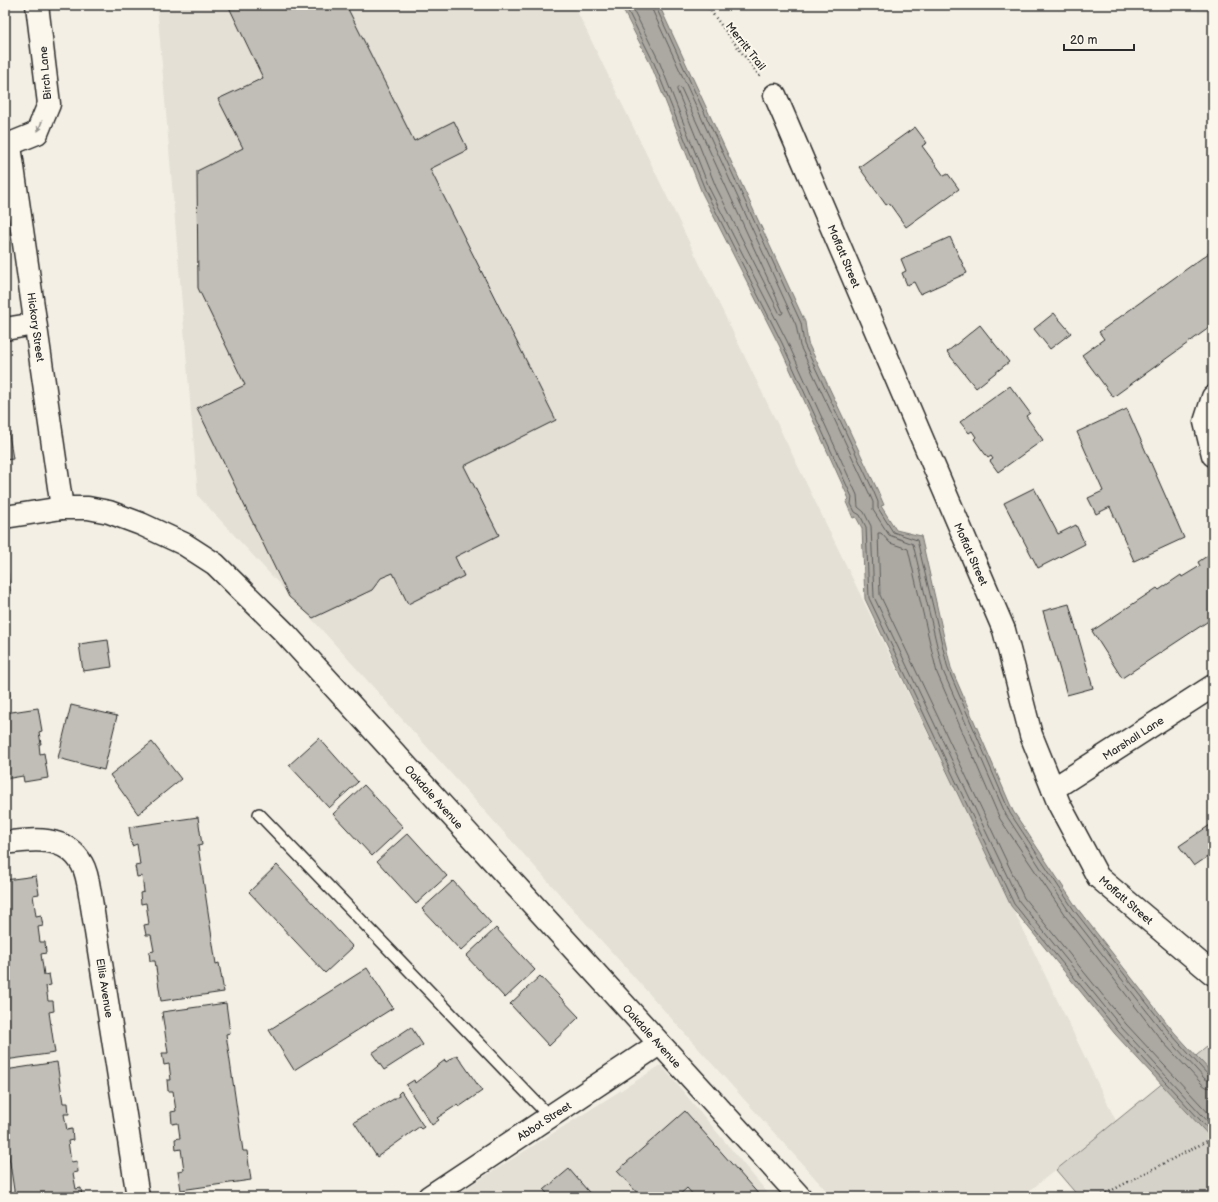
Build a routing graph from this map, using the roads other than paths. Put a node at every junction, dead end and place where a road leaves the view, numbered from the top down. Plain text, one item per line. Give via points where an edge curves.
1 (37, 5) edge
2 (775, 95) road end
3 (8, 146) edge
4 (35, 324) junction
5 (5, 329) edge
6 (1213, 398) edge
7 (1213, 455) edge
8 (62, 508) junction
9 (5, 517) edge
10 (1213, 686) edge
11 (1053, 790) junction
12 (259, 814) dead end
13 (5, 843) edge
14 (1213, 974) edge
15 (659, 1044) junction
16 (551, 1118) junction
17 (138, 1197) edge
18 (429, 1197) edge
19 (800, 1197) edge

1 -> 3 street, Birch Lane via 49,104 37,133
2 - 11 street, Moffatt Street via 1004,630 1031,735
3 - 4 street, Hickory Street
4 - 5 street
4 - 8 street, Hickory Street
6 - 7 street via 1205,422
8 - 9 street, Oakdale Avenue
8 - 15 street, Oakdale Avenue via 88,508 122,517 184,544 215,564 284,632
10 - 11 street, Marshall Lane
11 - 14 street, Moffatt Street via 1098,877
12 - 16 lane
13 - 17 street, Ellis Avenue via 33,839 48,840 72,851 83,865 92,900
15 - 16 street, Abbot Street
15 - 19 street, Oakdale Avenue
16 - 18 street, Abbot Street

